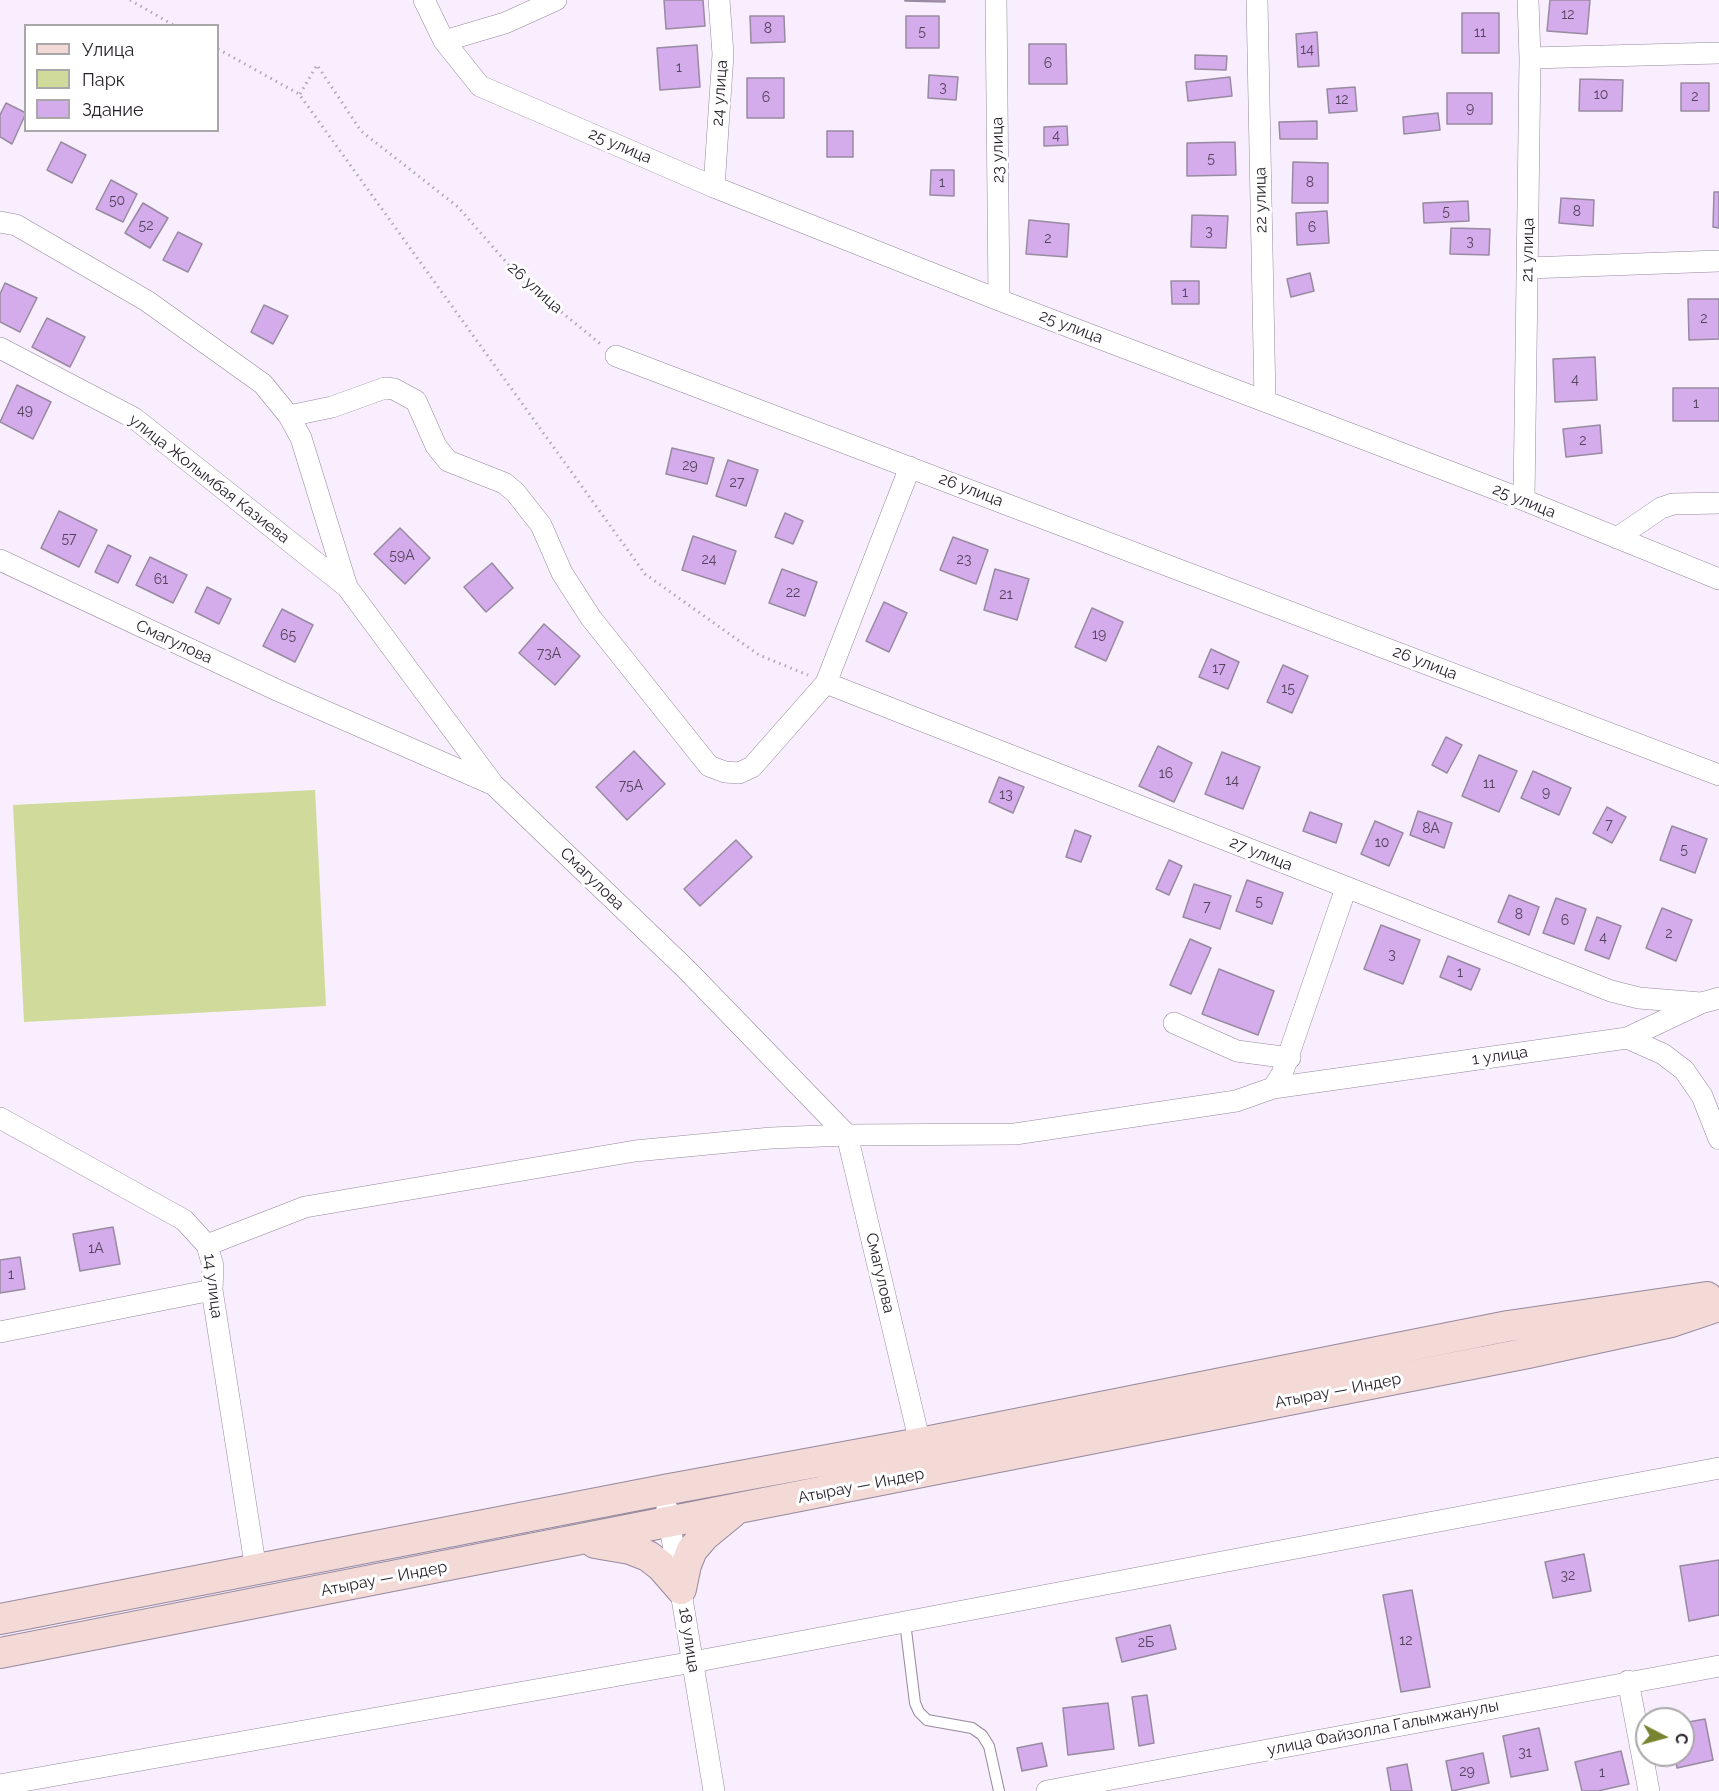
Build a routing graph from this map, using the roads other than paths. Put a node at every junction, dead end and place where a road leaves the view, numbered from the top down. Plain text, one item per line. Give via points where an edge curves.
1 (424, 0) edge
2 (556, 0) edge
3 (719, 0) edge
4 (996, 0) edge
5 (1257, 0) edge
6 (1528, 0) edge
7 (444, 41) junction
8 (1719, 53) edge
9 (1530, 58) junction
10 (714, 186) junction
11 (0, 222) edge
12 (1719, 261) edge
13 (1528, 268) junction
14 (999, 300) junction
15 (0, 348) edge
16 (616, 356) road end
17 (1265, 400) junction
18 (288, 416) junction
19 (910, 467) junction
20 (1524, 500) junction
21 (1719, 503) edge
22 (1617, 538) junction
23 (0, 560) edge
24 (1719, 579) edge
25 (347, 587) junction
26 (826, 683) junction
27 (1719, 775) edge
28 (494, 785) junction
29 (1346, 888) junction
30 (1710, 1001) edge
31 (1174, 1023) dead end
32 (1627, 1038) junction
33 (1290, 1058) junction
34 (1273, 1088) junction
35 (0, 1118) edge
36 (847, 1135) junction
37 (1719, 1139) edge
38 (207, 1245) junction
39 (212, 1290) junction
40 (1719, 1296) edge
41 (1719, 1306) edge
42 (0, 1332) edge
43 (920, 1443) junction
44 (1719, 1468) edge
45 (664, 1490) junction
46 (735, 1510) junction
47 (670, 1523) junction
48 (580, 1541) junction
49 (256, 1570) junction
50 (681, 1589) junction
51 (0, 1619) edge
52 (905, 1622) junction
53 (0, 1653) edge
54 (693, 1662) junction
55 (1719, 1666) edge
56 (1628, 1681) junction
57 (0, 1785) edge
58 (714, 1791) edge
59 (999, 1791) edge
60 (1048, 1791) edge
61 (1649, 1791) edge

1 - 7 street, 25 улица
2 - 7 street via 505,23
3 - 10 street, 24 улица via 723,54
4 - 14 street, 23 улица
5 - 17 street, 22 улица
6 - 9 street, 21 улица
7 - 10 street, 25 улица via 480,86
8 - 9 street
9 - 13 street, 21 улица
10 - 14 street, 25 улица
11 - 18 street, улица Жолымбая Казиева via 16,225 147,302 263,384
12 - 13 street
13 - 20 street, 21 улица
14 - 17 street, 25 улица
15 - 25 street, улица Жолымбая Казиева via 134,418
16 - 19 street, 26 улица
17 - 20 street, 25 улица
18 - 25 street, улица Жолымбая Казиева via 301,438
18 - 26 street via 332,407 385,388 394,388 416,401 422,407 436,446 448,461 504,483 515,492 541,525 562,573 591,618 710,766 740,773 753,767
19 - 26 street
19 - 27 street, 26 улица
20 - 22 street, 25 улица
21 - 22 street via 1661,508
22 - 24 street, 25 улица
23 - 28 street, Смагулова via 279,691
25 - 28 street, улица Жолымбая Казиева
26 - 29 street, 27 улица
28 - 36 street, Смагулова via 686,969
29 - 30 street, 27 улица via 1611,992 1639,998
29 - 33 street
30 - 32 street, 1 улица
31 - 33 street via 1237,1051
32 - 34 street, 1 улица
32 - 37 street via 1663,1054 1684,1070 1702,1096
33 - 34 street
34 - 36 street, 1 улица via 1236,1101 1015,1134
35 - 38 street, 14 улица via 184,1220
36 - 38 street, 1 улица via 635,1151 465,1178 305,1207
36 - 43 street, Смагулова
38 - 39 street, 14 улица via 213,1266
39 - 42 street
39 - 49 street, 14 улица
40 - 43 main road, Атырау — Индер via 1508,1326
41 - 46 main road, Атырау — Индер via 1671,1322 1528,1353
43 - 45 main road, Атырау — Индер
44 - 52 street
45 - 47 street, 18 улица
45 - 49 main road, Атырау — Индер
46 - 47 main road, Атырау — Индер
46 - 50 main road via 692,1550
47 - 48 main road, Атырау — Индер
47 - 50 street, 18 улица
48 - 50 main road via 648,1556
48 - 53 main road, Атырау — Индер
49 - 51 main road, Атырау — Индер
50 - 54 street, 18 улица
52 - 54 street
52 - 59 lane via 915,1703 920,1712 927,1720 972,1728 982,1735 989,1746
54 - 57 street
54 - 58 street, 18 улица
55 - 56 street, улица Файзолла Галымжанулы
56 - 60 street, улица Файзолла Галымжанулы
56 - 61 street

